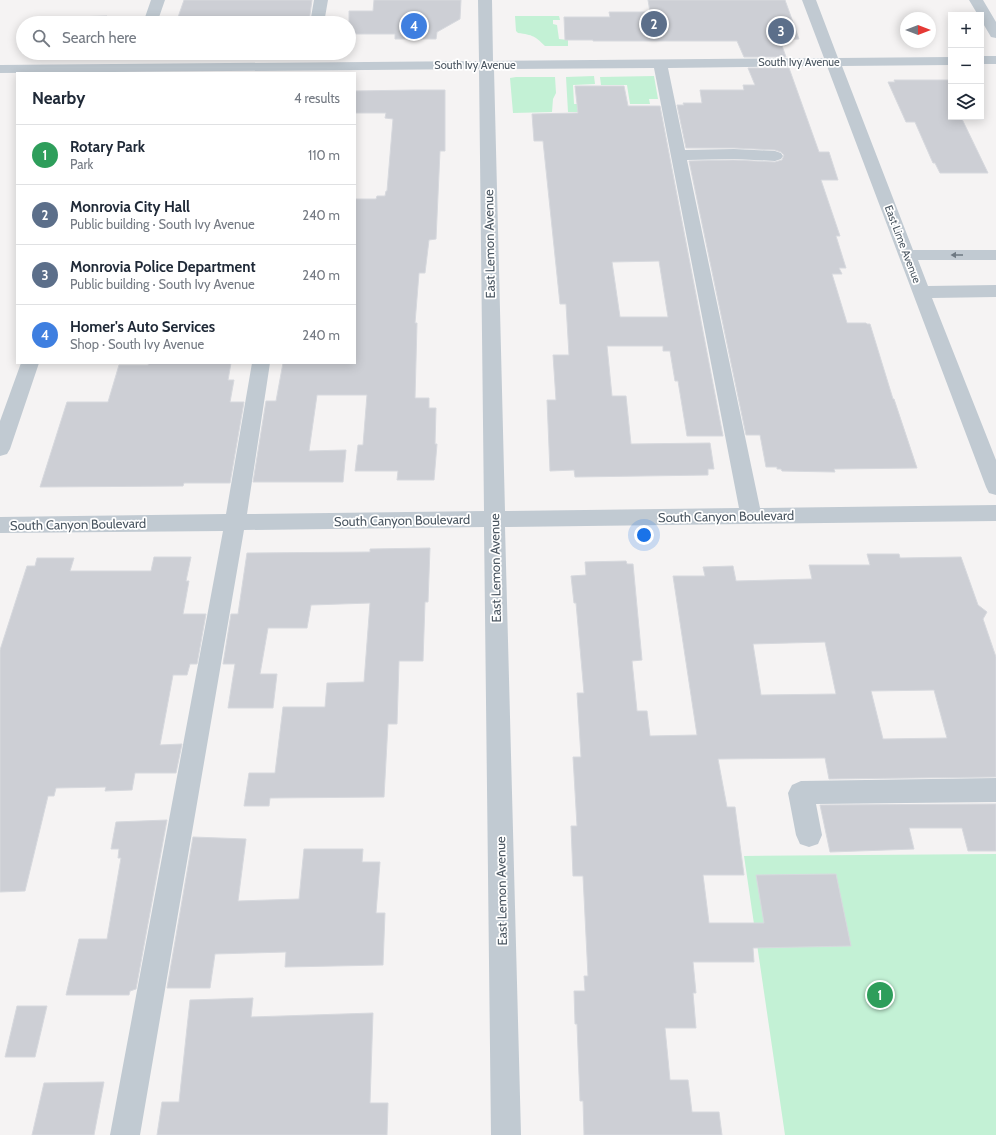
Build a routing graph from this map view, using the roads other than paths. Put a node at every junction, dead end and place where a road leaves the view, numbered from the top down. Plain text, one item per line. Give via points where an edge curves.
1 (158, 0) edge
2 (321, 0) edge
3 (485, 0) edge
4 (809, 0) edge
5 (976, 0) edge
6 (152, 16) edge
7 (318, 16) edge
8 (996, 34) edge
9 (137, 60) edge
10 (984, 60) edge
11 (996, 60) edge
12 (948, 61) edge
13 (833, 62) junction
14 (660, 63) junction
15 (310, 64) edge
16 (486, 64) junction
17 (0, 68) edge
18 (133, 70) edge
19 (679, 155) junction
20 (775, 156) dead end
21 (907, 255) junction
22 (996, 255) edge
23 (996, 291) edge
24 (921, 292) junction
25 (30, 364) edge
26 (261, 364) edge
27 (0, 449) edge
28 (996, 487) edge
29 (996, 513) edge
30 (751, 516) junction
31 (494, 519) junction
32 (235, 522) junction
33 (0, 525) edge
34 (996, 790) edge
35 (809, 835) dead end
36 (125, 1135) edge
37 (506, 1135) edge

1 - 6 street
2 - 7 street
3 - 16 street, East Lemon Avenue
4 - 13 street, East Lime Avenue
5 - 8 street
9 - 18 street
10 - 11 street
12 - 13 street, South Ivy Avenue
13 - 14 street, South Ivy Avenue
13 - 21 street, East Lime Avenue
14 - 16 street, South Ivy Avenue
14 - 19 street
15 - 16 street, South Ivy Avenue
15 - 18 street, South Ivy Avenue
16 - 31 street, East Lemon Avenue
17 - 18 street, South Ivy Avenue
19 - 20 street
19 - 30 street
22 -> 21 street
21 - 24 street, East Lime Avenue
23 - 24 street
24 - 28 street, East Lime Avenue
25 - 27 street
26 - 32 street
29 - 30 street, South Canyon Boulevard
30 - 31 street, South Canyon Boulevard
31 - 32 street, South Canyon Boulevard
31 - 37 street, East Lemon Avenue
32 - 33 street, South Canyon Boulevard
32 - 36 street
34 - 35 street via 801,793

